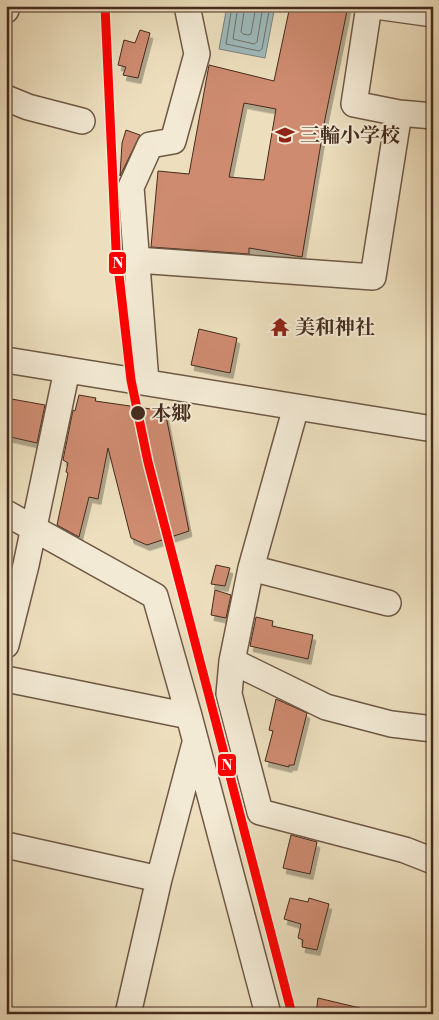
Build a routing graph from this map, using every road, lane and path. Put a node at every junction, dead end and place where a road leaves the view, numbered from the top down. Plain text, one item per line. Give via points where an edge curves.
1 (7, 6) edge
2 (187, 6) edge
3 (368, 6) edge
4 (375, 6) edge
5 (6, 10) edge
6 (433, 14) edge
7 (6, 98) edge
8 (399, 113) junction
9 (433, 116) edge
10 (82, 121) dead end
11 (137, 260) junction
12 (6, 360) edge
13 (68, 370) junction
14 (146, 382) junction
15 (296, 407) junction
16 (433, 429) edge
17 (6, 513) edge
18 (34, 528) junction
19 (252, 568) junction
20 (388, 603) dead end
21 (6, 645) edge
22 (232, 661) junction
23 (6, 679) edge
24 (189, 716) junction
25 (433, 730) edge
26 (196, 741) junction
27 (6, 845) edge
28 (433, 861) edge
29 (158, 880) junction
30 (128, 1014) edge
31 (268, 1014) edge

1 - 5 street
2 - 11 street via 197,54 173,141 150,145 131,187
3 - 8 street via 354,104
4 - 6 street
7 - 10 street
8 - 9 street
8 - 11 street via 373,277
11 - 14 street
12 - 13 street
13 - 14 street
13 - 18 street
14 - 15 street
15 - 16 street
15 - 19 street
17 - 18 street
18 - 21 street
18 - 24 street via 155,596
19 - 20 street
19 - 22 street
22 - 25 street via 326,707 391,724
22 - 28 street via 229,694 260,812 405,850
23 - 24 street
24 - 26 street
26 - 29 street
26 - 31 street
27 - 29 street
29 - 30 street

